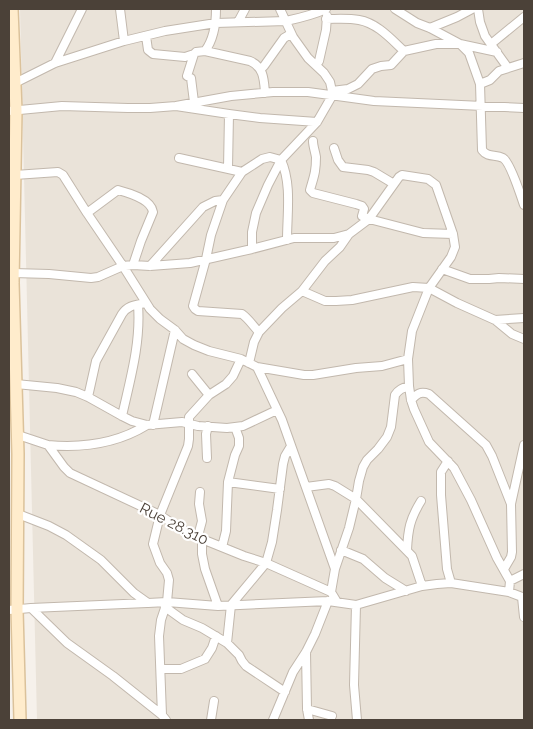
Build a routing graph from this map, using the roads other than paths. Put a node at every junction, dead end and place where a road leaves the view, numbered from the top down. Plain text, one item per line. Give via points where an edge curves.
1 (12, 9) edge
2 (82, 9) edge
3 (120, 9) edge
4 (216, 9) edge
5 (245, 9) edge
6 (280, 9) edge
7 (327, 9) edge
8 (395, 9) edge
9 (472, 9) edge
10 (478, 9) edge
11 (524, 17) edge
12 (326, 19) junction
13 (286, 21) junction
14 (238, 22) junction
15 (216, 23) junction
16 (430, 28) junction
17 (146, 36) junction
18 (293, 37) junction
19 (124, 42) junction
20 (460, 44) junction
21 (490, 44) junction
22 (205, 51) junction
23 (404, 51) junction
24 (497, 52) junction
25 (194, 54) junction
26 (524, 62) edge
27 (55, 63) junction
28 (316, 65) junction
29 (508, 68) junction
30 (261, 69) junction
31 (15, 83) junction
32 (480, 84) junction
33 (266, 93) junction
34 (332, 93) junction
35 (194, 102) junction
36 (176, 106) junction
37 (481, 107) junction
38 (524, 108) edge
39 (12, 111) edge
40 (229, 114) junction
41 (317, 122) junction
42 (313, 141) dead end
43 (334, 148) dead end
44 (178, 158) dead end
45 (280, 160) junction
46 (228, 168) junction
47 (242, 172) junction
48 (15, 175) junction
49 (394, 184) junction
50 (223, 200) junction
51 (524, 205) edge
52 (87, 213) junction
53 (369, 219) junction
54 (349, 234) junction
55 (454, 234) junction
56 (286, 240) junction
57 (252, 249) junction
58 (206, 259) junction
59 (133, 265) junction
60 (123, 266) junction
61 (150, 266) junction
62 (442, 269) junction
63 (14, 273) junction
64 (524, 279) edge
65 (429, 288) junction
66 (302, 292) junction
67 (142, 304) junction
68 (524, 318) edge
69 (495, 320) junction
70 (176, 330) junction
71 (259, 332) junction
72 (524, 339) edge
73 (408, 359) junction
74 (249, 363) junction
75 (192, 374) dead end
76 (16, 384) junction
77 (409, 386) junction
78 (209, 396) junction
79 (88, 397) junction
80 (411, 400) junction
81 (277, 410) junction
82 (122, 416) junction
83 (188, 423) junction
84 (150, 425) junction
85 (208, 426) junction
86 (235, 426) junction
87 (14, 428) edge
88 (48, 445) junction
89 (524, 445) edge
90 (291, 446) junction
91 (207, 458) dead end
92 (448, 461) junction
93 (228, 482) junction
94 (306, 487) junction
95 (280, 489) junction
96 (200, 492) dead end
97 (356, 499) junction
98 (421, 501) dead end
99 (511, 504) junction
100 (18, 514) junction
101 (160, 515) junction
102 (200, 537) junction
103 (222, 548) junction
104 (341, 550) junction
105 (407, 550) junction
106 (266, 563) junction
107 (335, 569) junction
108 (504, 569) junction
109 (524, 574) edge
110 (510, 581) junction
111 (452, 583) junction
112 (422, 586) junction
113 (406, 591) junction
114 (331, 592) junction
115 (510, 592) junction
116 (523, 597) edge
117 (148, 602) junction
118 (332, 602) junction
119 (166, 605) junction
120 (231, 605) junction
121 (356, 605) junction
122 (218, 606) junction
123 (32, 608) junction
124 (13, 610) edge
125 (524, 617) edge
126 (216, 636) junction
127 (227, 643) junction
128 (306, 652) junction
129 (161, 670) junction
130 (285, 692) junction
131 (214, 701) dead end
132 (307, 709) junction
133 (332, 716) dead end
134 (164, 718) edge
135 (20, 720) edge
136 (211, 720) edge
137 (273, 720) edge
138 (309, 720) edge
139 (357, 720) edge

1 - 31 main road
2 - 27 street
3 - 19 street
4 - 15 street
5 - 14 street
6 - 13 street
7 - 12 street
7 - 13 street
8 - 16 street
9 - 16 street
10 - 21 street
11 - 21 street
12 - 23 street via 370,23
12 - 28 street
13 - 14 street
13 - 18 street
14 - 15 street
15 - 17 street
15 - 22 street
16 - 20 street
17 - 19 street
17 - 25 street via 148,50 153,54 185,57
18 - 28 street
18 - 30 street via 284,38
19 - 27 street
20 - 23 street via 436,44
20 - 24 street
20 - 32 street via 470,54
21 - 24 street
22 - 25 street
22 - 30 street via 250,61
23 - 34 street via 391,65 372,69 358,84
24 - 29 street
25 - 35 street via 187,76 191,78
26 - 29 street
27 - 31 street
28 - 34 street via 330,82
29 - 32 street
30 - 33 street
31 - 39 main road
32 - 37 street
33 - 34 street
33 - 35 street
34 - 37 street via 374,101
34 - 41 street
35 - 36 street
36 - 39 street via 62,106
36 - 40 street
37 - 38 street
37 - 51 street via 482,150 484,154 501,157 507,162
39 - 48 main road
40 - 41 street
40 - 46 street
41 - 45 street
42 - 53 street via 316,170 310,190 362,206 362,216
43 - 49 street via 343,167 374,172
44 - 46 street
45 - 47 street via 262,159
45 - 56 street via 287,186
45 - 57 street via 256,213
46 - 47 street
47 - 50 street
48 - 52 street via 61,173
48 - 63 main road
49 - 53 street
49 - 55 street via 402,175 432,182
50 - 58 street
50 - 61 street via 203,207
52 - 59 street via 118,190 148,203 153,212
52 - 60 street
53 - 54 street
53 - 55 street via 423,233
54 - 56 street via 334,238
54 - 66 street
55 - 62 street via 454,252
56 - 57 street
57 - 58 street
58 - 61 street
58 - 71 street via 193,306 195,309 242,314
59 - 60 street
59 - 61 street
60 - 63 street via 92,278
60 - 67 street
62 - 64 street via 470,279
62 - 65 street
63 - 76 main road
65 - 66 street via 413,287 336,301 326,301
65 - 69 street
65 - 73 street via 412,331
66 - 71 street
67 - 70 street
67 - 79 street via 125,309 96,361
67 - 82 street
68 - 69 street
69 - 72 street
70 - 74 street via 182,339 194,346
70 - 84 street
71 - 74 street
73 - 74 street via 382,366 313,375
73 - 77 street
74 - 78 street
74 - 81 street
75 - 78 street
76 - 79 street via 57,388
76 - 87 main road
77 - 80 street
77 - 97 street via 395,395 391,427 383,443 363,467
78 - 83 street via 189,417
79 - 82 street
80 - 92 street via 429,442
80 - 99 street via 423,392 429,394 486,445
81 - 86 street via 243,426
81 - 90 street
82 - 84 street
83 - 84 street
83 - 85 street
83 - 101 street via 188,446
84 - 88 street via 126,436 100,442 77,446
85 - 86 street
85 - 91 street
86 - 93 street via 239,446
87 - 88 street
87 - 100 main road
88 - 101 street, Rue 28.310 via 70,473
89 - 99 street
90 - 94 street
90 - 95 street via 284,456
92 - 108 street
92 - 111 street via 442,472 441,495 447,569
93 - 95 street
93 - 103 street
94 - 97 street via 328,484
94 - 107 street
95 - 106 street
96 - 102 street
97 - 104 street
97 - 105 street
98 - 105 street via 409,525
99 - 108 street via 512,552
100 - 117 street via 66,535 102,560 134,593
100 - 124 main road
101 - 102 street, Rue 28.310
101 - 119 street via 153,544 167,573
102 - 103 street, Rue 28.310
102 - 122 street via 205,569
103 - 106 street, Rue 28.310
104 - 107 street
104 - 113 street via 363,559
105 - 112 street
106 - 114 street, Rue 28.310
106 - 120 street
107 - 114 street
108 - 110 street
109 - 110 street
110 - 115 street
111 - 112 street
111 - 115 street
112 - 113 street
113 - 121 street
114 - 118 street
115 - 116 street
116 - 125 street
117 - 119 street
117 - 123 street
118 - 120 street
118 - 121 street
118 - 128 street
119 - 122 street
119 - 126 street via 183,620
119 - 129 street via 159,636
120 - 122 street
120 - 127 street
121 - 139 street via 354,685
123 - 124 street
123 - 134 street via 67,643
124 - 135 main road
126 - 127 street
126 - 129 street via 205,659 182,669
127 - 130 street via 246,666
128 - 130 street
128 - 132 street
129 - 134 street
130 - 137 street
131 - 136 street
132 - 133 street
132 - 138 street

